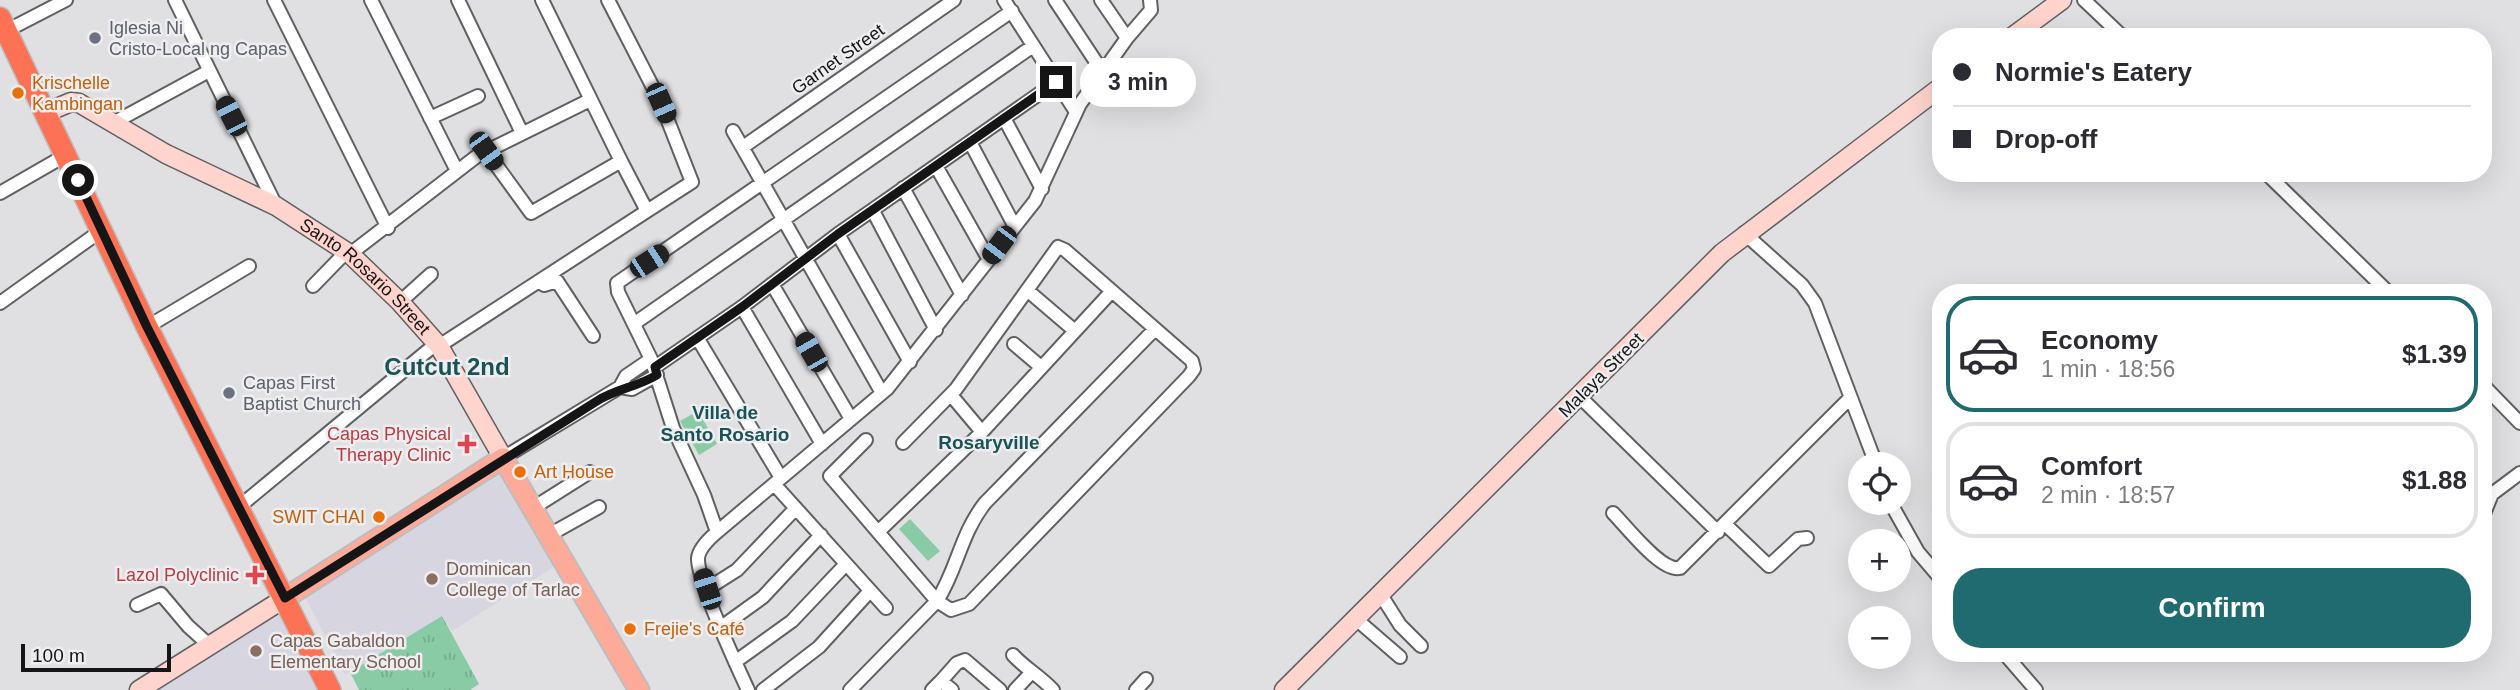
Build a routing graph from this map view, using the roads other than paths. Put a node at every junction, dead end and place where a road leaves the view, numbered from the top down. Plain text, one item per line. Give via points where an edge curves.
1 (66, 0) edge
2 (175, 0) edge
3 (274, 0) edge
4 (458, 0) edge
5 (542, 0) edge
6 (608, 0) edge
7 (954, 0) edge
8 (1004, 0) edge
9 (1055, 0) edge
10 (1101, 0) edge
11 (1150, 0) edge
12 (2062, 0) edge
13 (2084, 0) edge
14 (374, 1) edge
15 (1012, 12) junction
16 (3, 25) edge
17 (2024, 28) edge
18 (2114, 28) edge
19 (1127, 38) junction
20 (1033, 46) junction
21 (1102, 71) junction
22 (209, 72) junction
23 (1056, 82) junction
24 (1932, 94) edge
25 (478, 96) dead end
26 (590, 100) junction
27 (1076, 112) junction
28 (45, 113) junction
29 (430, 118) junction
30 (1004, 118) junction
31 (113, 123) junction
32 (733, 131) dead end
33 (522, 133) junction
34 (970, 142) junction
35 (743, 147) junction
36 (486, 151) junction
37 (66, 155) junction
38 (621, 161) junction
39 (936, 166) junction
40 (457, 171) junction
41 (2275, 182) edge
42 (765, 183) junction
43 (903, 188) junction
44 (1042, 189) junction
45 (0, 193) edge
46 (275, 206) junction
47 (647, 211) junction
48 (873, 211) junction
49 (783, 218) junction
50 (1014, 225) junction
51 (388, 228) junction
52 (102, 230) junction
53 (1744, 233) junction
54 (838, 234) junction
55 (349, 252) junction
56 (988, 258) junction
57 (806, 259) junction
58 (249, 266) dead end
59 (431, 274) dead end
60 (772, 284) junction
61 (2380, 284) edge
62 (535, 285) junction
63 (313, 286) dead end
64 (1027, 290) junction
65 (1112, 291) junction
66 (962, 295) junction
67 (400, 302) junction
68 (0, 303) edge
69 (742, 307) junction
70 (635, 323) junction
71 (147, 327) junction
72 (1155, 329) junction
73 (936, 330) junction
74 (1075, 331) junction
75 (593, 336) dead end
76 (698, 339) junction
77 (438, 344) junction
78 (1014, 344) dead end
79 (910, 362) junction
80 (654, 367) junction
81 (1041, 367) junction
82 (882, 394) junction
83 (951, 395) junction
84 (2492, 395) edge
85 (1580, 397) junction
86 (1850, 398) junction
87 (851, 419) junction
88 (2520, 424) edge
89 (982, 432) junction
90 (866, 440) dead end
91 (903, 443) dead end
92 (822, 444) junction
93 (1871, 452) edge
94 (503, 458) junction
95 (590, 472) dead end
96 (2520, 473) edge
97 (777, 481) junction
98 (2492, 494) edge
99 (240, 506) junction
100 (599, 507) dead end
101 (533, 508) junction
102 (796, 508) junction
103 (1613, 513) dead end
104 (1898, 515) edge
105 (1722, 528) junction
106 (717, 532) junction
107 (878, 532) junction
108 (549, 535) junction
109 (821, 535) junction
110 (1807, 538) dead end
111 (846, 564) junction
112 (1932, 568) edge
113 (707, 589) junction
114 (869, 592) junction
115 (1381, 595) junction
116 (285, 598) junction
117 (937, 601) junction
118 (137, 605) dead end
119 (886, 608) dead end
120 (1356, 619) junction
121 (720, 628) junction
122 (209, 645) junction
123 (1421, 646) dead end
124 (1013, 655) dead end
125 (1400, 657) dead end
126 (735, 662) junction
127 (2012, 662) edge
128 (1031, 673) junction
129 (1146, 679) dead end
130 (937, 685) edge
131 (145, 689) edge
132 (330, 690) edge
133 (639, 690) edge
134 (748, 690) edge
135 (764, 690) edge
136 (849, 690) edge
137 (952, 690) edge
138 (1000, 690) edge
139 (1015, 690) edge
140 (1053, 690) edge
141 (1136, 690) edge
142 (1284, 690) edge
143 (2036, 690) edge

1 - 16 street
2 - 22 street
3 - 51 street
4 - 33 street
5 - 26 street
6 - 47 street via 661,103 692,182
7 - 35 street, Garnet Street
8 - 15 street
9 - 21 street
10 - 19 street
11 - 19 street via 1151,9
12 - 17 street
13 - 18 street
14 - 29 street
15 - 20 street
15 - 42 street
16 - 28 highway
19 - 21 street
20 - 23 street
20 - 49 street
21 - 27 street
22 - 31 street
22 - 46 street
23 - 27 street
23 - 30 street
24 - 53 street, Malaya Street
25 - 29 street
26 - 33 street
26 - 38 street
27 - 44 street
28 - 31 street, Santo Rosario Street via 71,102
28 - 37 highway
29 - 40 street
30 - 34 street
30 - 44 street
31 - 46 street, Santo Rosario Street
32 - 35 street
33 - 36 street
34 - 39 street
34 - 50 street
35 - 42 street
36 - 38 street via 531,213
36 - 40 street
37 - 45 street
37 - 52 highway
38 - 47 street
39 - 43 street
39 - 56 street
40 - 51 street
41 - 61 street
42 - 49 street
42 - 70 street via 617,283
43 - 48 street
43 - 66 street
44 - 50 street
46 - 55 street, Santo Rosario Street
47 - 62 street
48 - 54 street
48 - 73 street
49 - 57 street
49 - 70 street
50 - 56 street
51 - 55 street
52 - 68 street
52 - 71 highway
53 - 85 street, Malaya Street
53 - 86 street via 1802,285 1815,303
54 - 57 street
54 - 79 street
55 - 63 street
55 - 67 street, Santo Rosario Street
56 - 66 street
57 - 60 street
57 - 82 street
58 - 71 street
59 - 67 street
60 - 69 street
60 - 87 street
62 - 75 street via 539,288 557,281
62 - 77 street
64 - 65 street via 1061,247
64 - 74 street
64 - 83 street
65 - 72 street
65 - 74 street
66 - 73 street
67 - 77 street, Santo Rosario Street
69 - 76 street
69 - 92 street
70 - 80 street
71 - 99 highway
72 - 117 street via 968,524
72 - 117 street via 1192,361 1194,369 1189,376 969,604 951,610
73 - 79 street
74 - 81 street
76 - 80 street
76 - 97 street
77 - 94 street, Santo Rosario Street
77 - 99 street
78 - 81 street
79 - 82 street
80 - 94 street via 632,389 620,387
80 - 106 street
81 - 89 street
82 - 87 street
83 - 89 street
83 - 91 street
84 - 88 street
85 - 105 street
85 - 115 street, Malaya Street
86 - 93 street
86 - 105 street
87 - 92 street
89 - 107 street
90 - 107 street via 830,476
92 - 97 street
94 - 101 main road, Santo Rosario Street
94 - 116 main road
95 - 101 street
96 - 98 street
97 - 102 street
97 - 106 street
99 - 116 highway
100 - 108 street
101 - 108 main road, Santo Rosario Street
102 - 109 street
102 - 113 street via 737,570
103 - 105 street via 1662,564 1674,570
104 - 112 street
105 - 110 street via 1769,566 1798,539
106 - 113 street via 698,556
107 - 117 street
108 - 133 main road, Santo Rosario Street
109 - 111 street
109 - 121 street via 763,597
111 - 114 street
111 - 126 street via 792,621
113 - 121 street
114 - 119 street
114 - 135 street via 819,647
115 - 120 street, Malaya Street
115 - 123 street via 1400,625
116 - 122 street
116 - 132 highway
117 - 136 street
118 - 122 street via 161,594
120 - 125 street
120 - 142 street, Malaya Street
121 - 126 street
122 - 131 street
124 - 128 street
126 - 134 street
127 - 143 street
128 - 139 street
128 - 140 street via 1042,677
129 - 141 street
130 - 137 street
130 - 138 street via 965,660

